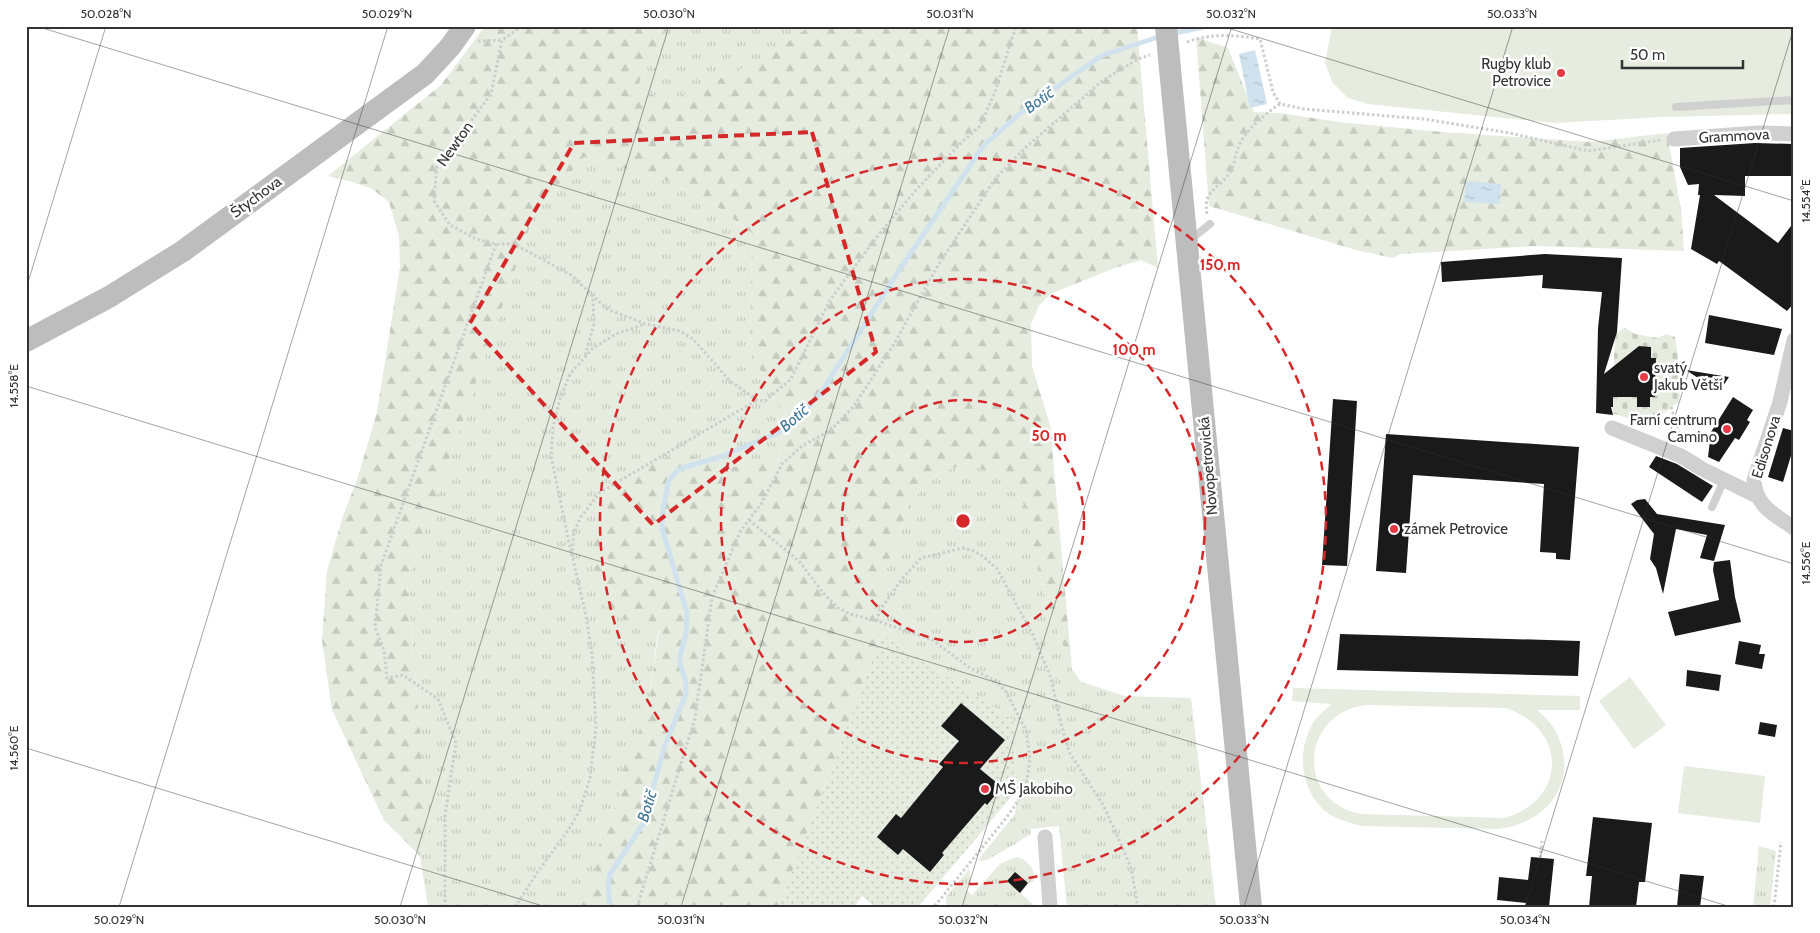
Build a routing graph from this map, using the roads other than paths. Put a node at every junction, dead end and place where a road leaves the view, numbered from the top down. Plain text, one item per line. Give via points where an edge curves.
1 (465, 26) edge
2 (1166, 26) edge
3 (1794, 100) edge
4 (1676, 107) dead end
5 (1794, 134) edge
6 (1674, 138) road end
7 (1210, 224) road end
8 (1187, 242) junction
9 (26, 340) edge
10 (1794, 340) edge
11 (1612, 428) dead end
12 (1724, 480) junction
13 (1757, 496) junction
14 (1712, 507) dead end
15 (1794, 528) edge
16 (1045, 837) dead end
17 (1050, 907) edge
18 (1251, 907) edge

1 - 9 main road, Štychova via 425,74 183,251 109,297
2 - 8 main road, Novopetrovická, bridge via 1163,61
3 - 4 lane
5 - 6 street, Grammova
7 - 8 lane
8 - 18 main road, Novopetrovická
10 - 13 street, Edisonova via 1780,402 1754,480
11 - 12 street, Edisonova via 1674,453
12 - 13 street, Edisonova
12 - 14 lane
13 - 15 street, Edisonova via 1766,509
16 - 17 street

